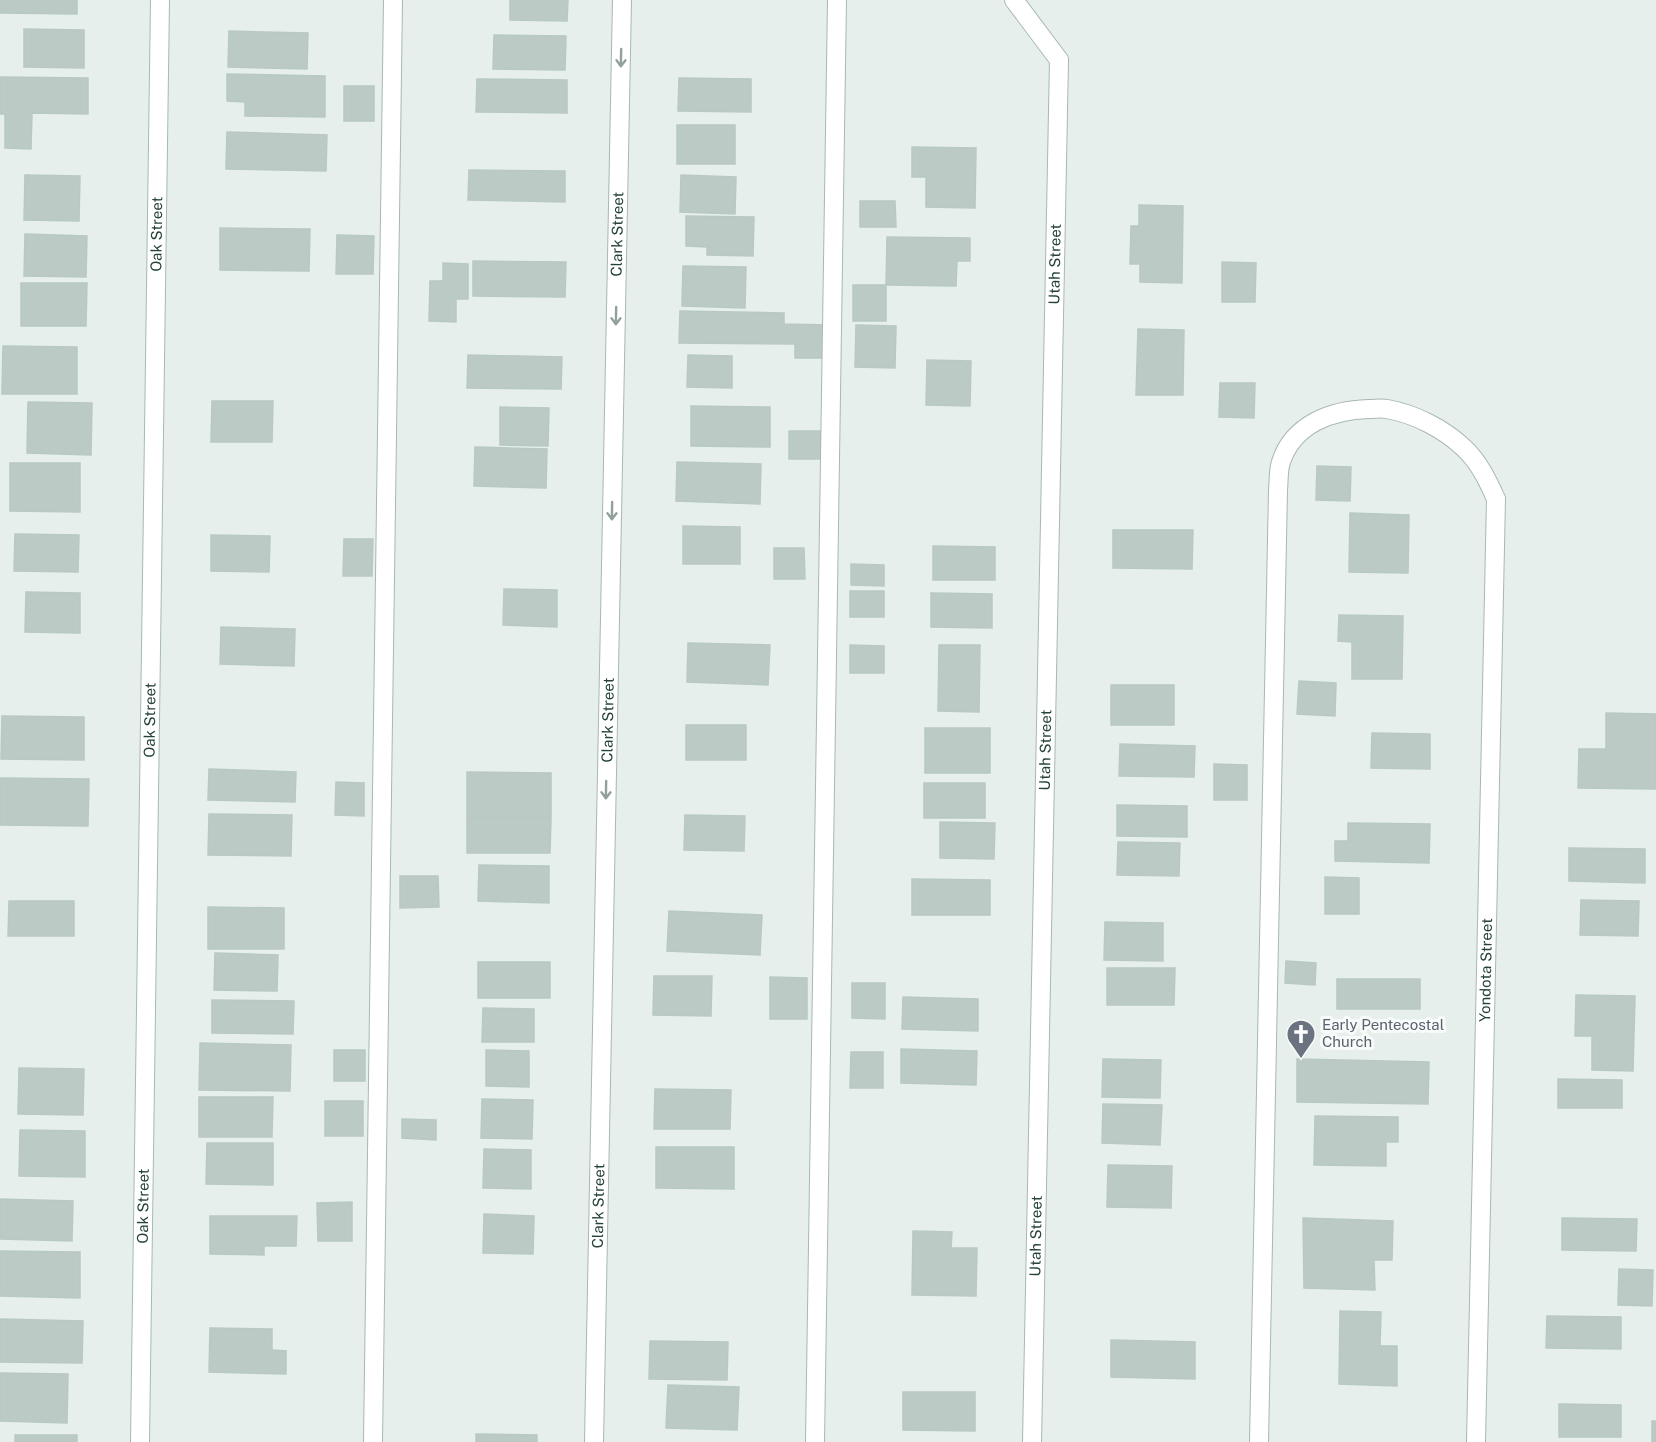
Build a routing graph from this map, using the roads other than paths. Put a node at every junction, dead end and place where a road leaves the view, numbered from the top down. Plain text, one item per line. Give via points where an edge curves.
1 (160, 0) edge
2 (393, 0) edge
3 (622, 0) edge
4 (837, 0) edge
5 (1014, 0) edge
6 (140, 1442) edge
7 (373, 1442) edge
8 (594, 1442) edge
9 (815, 1442) edge
10 (1032, 1442) edge
11 (1259, 1442) edge
12 (1476, 1442) edge

1 - 6 street, Oak Street
2 - 7 street
3 -> 8 street, Clark Street
4 - 9 street
5 - 10 street, Utah Street via 1059,60
11 - 12 street, Yondota Street via 1277,502 1281,463 1290,443 1308,424 1331,414 1359,409 1386,409 1443,431 1466,449 1484,473 1496,499

